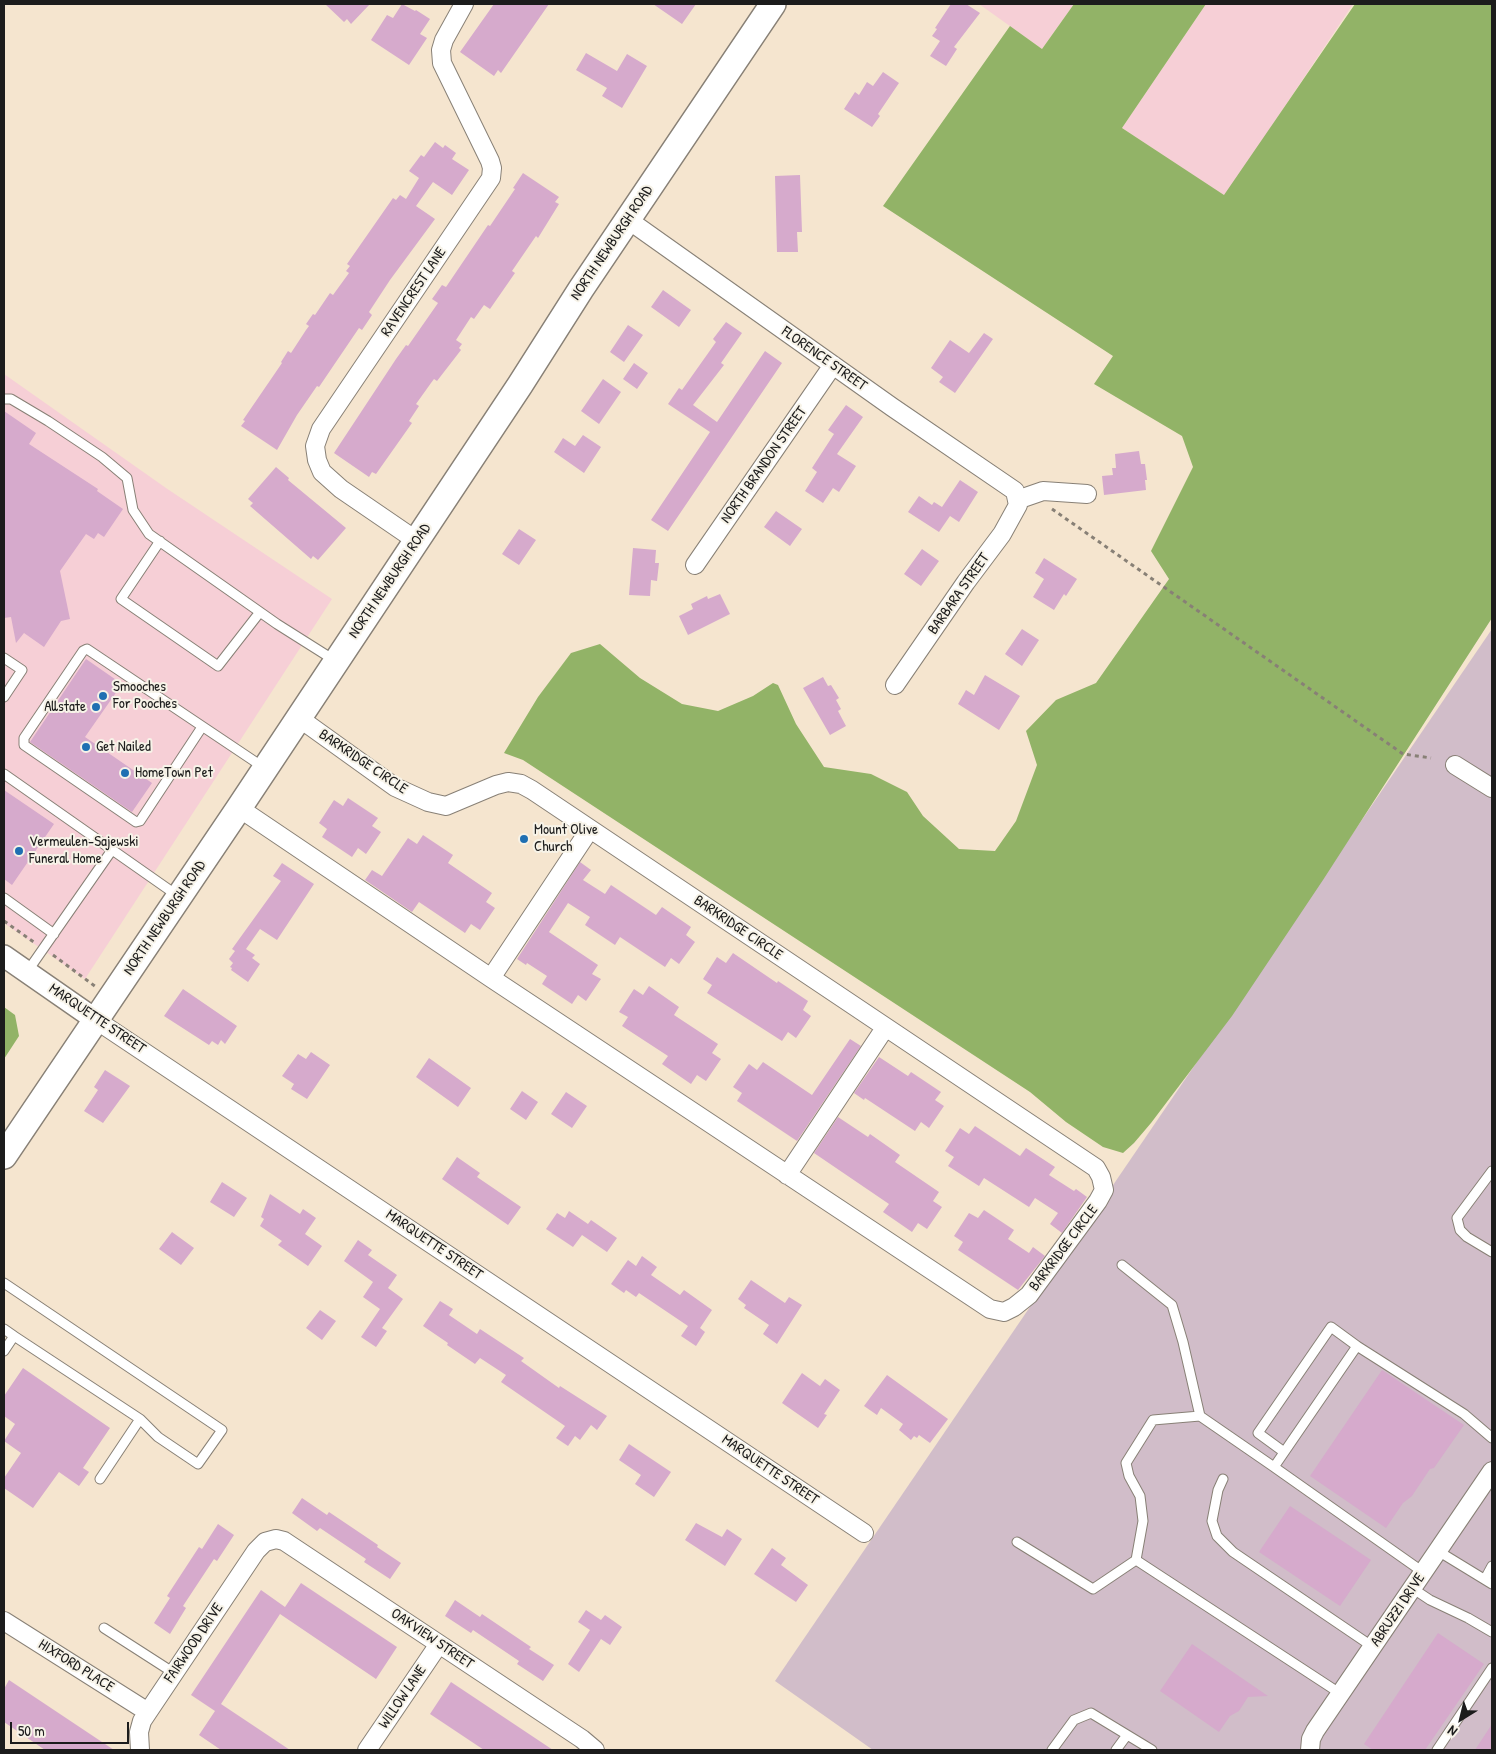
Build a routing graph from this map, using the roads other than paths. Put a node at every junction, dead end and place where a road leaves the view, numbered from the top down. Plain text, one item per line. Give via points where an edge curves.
1 (773, 4) edge
2 (460, 5) edge
3 (627, 219) junction
4 (833, 365) junction
5 (4, 399) edge
6 (1086, 494) dead end
7 (1025, 498) junction
8 (160, 541) junction
9 (417, 541) junction
10 (695, 565) dead end
11 (260, 612) junction
12 (4, 658) edge
13 (337, 662) junction
14 (895, 685) dead end
15 (4, 697) edge
16 (299, 718) junction
17 (202, 727) junction
18 (1455, 765) dead end
19 (265, 769) junction
20 (4, 774) edge
21 (1491, 784) edge
22 (239, 808) junction
23 (590, 829) junction
24 (112, 850) junction
25 (179, 896) junction
26 (4, 898) edge
27 (54, 934) junction
28 (4, 956) edge
29 (27, 972) junction
30 (491, 978) junction
31 (96, 1020) junction
32 (885, 1028) junction
33 (4, 1156) edge
34 (1492, 1171) edge
35 (787, 1174) junction
36 (1492, 1252) edge
37 (1122, 1265) dead end
38 (4, 1283) edge
39 (4, 1329) edge
40 (14, 1336) junction
41 (1357, 1346) junction
42 (4, 1351) edge
43 (1200, 1416) junction
44 (140, 1419) junction
45 (1492, 1438) edge
46 (1284, 1452) junction
47 (1274, 1467) junction
48 (1492, 1471) edge
49 (1223, 1478) dead end
50 (100, 1479) dead end
51 (864, 1533) dead end
52 (265, 1542) joint
53 (1016, 1542) dead end
54 (1438, 1550) junction
55 (1136, 1560) junction
56 (1492, 1566) edge
57 (1423, 1572) junction
58 (1488, 1581) edge
59 (1412, 1588) junction
60 (4, 1621) edge
61 (104, 1628) dead end
62 (1492, 1632) edge
63 (439, 1644) junction
64 (1373, 1647) junction
65 (1492, 1668) edge
66 (174, 1673) junction
67 (1341, 1694) junction
68 (148, 1712) junction
69 (1127, 1735) junction
70 (140, 1750) edge
71 (367, 1750) edge
72 (595, 1750) edge
73 (1052, 1750) edge
74 (1116, 1750) edge
75 (1152, 1750) edge
76 (1310, 1750) edge
77 (1437, 1750) edge

1 - 3 main road, NORTH NEWBURGH ROAD
2 - 9 street, RAVENCREST LANE via 444,40 442,63 490,161 491,178 321,429 315,446 322,472 341,489
3 - 4 street, FLORENCE STREET
3 - 9 main road, NORTH NEWBURGH ROAD
4 - 7 street, FLORENCE STREET
4 - 10 street, NORTH BRANDON STREET
5 - 8 lane via 11,399 48,421 127,478 133,510 149,534
6 - 7 street via 1043,491
7 - 14 street, BARBARA STREET
8 - 11 lane
8 - 11 lane via 121,599 218,666
9 - 13 main road, NORTH NEWBURGH ROAD
11 - 13 lane
12 - 15 lane via 22,670
13 - 16 main road, NORTH NEWBURGH ROAD
16 - 19 main road, NORTH NEWBURGH ROAD
16 - 23 street, BARKRIDGE CIRCLE via 395,787 428,802 446,806 496,785 508,782 521,784
17 - 17 lane via 87,649 24,738 24,745 136,822 140,821
17 - 19 lane
18 - 21 street
19 - 22 main road, NORTH NEWBURGH ROAD
20 - 24 lane
22 - 25 main road, NORTH NEWBURGH ROAD
22 - 30 street, BARKRIDGE CIRCLE
23 - 30 street
23 - 32 street, BARKRIDGE CIRCLE
24 - 25 lane
24 - 27 lane
25 - 31 main road, NORTH NEWBURGH ROAD
26 - 27 lane
27 - 29 lane
28 - 29 street, MARQUETTE STREET
29 - 31 street, MARQUETTE STREET
30 - 35 street, BARKRIDGE CIRCLE
31 - 33 main road, NORTH NEWBURGH ROAD
31 - 51 street, MARQUETTE STREET
32 - 35 street
32 - 35 street, BARKRIDGE CIRCLE via 1096,1168 1104,1190 1098,1201 1029,1295 1004,1312 990,1309
34 - 36 lane via 1457,1218 1460,1230 1467,1237
37 - 43 lane via 1172,1305
38 - 44 lane via 222,1430 198,1464 158,1437
39 - 40 lane
40 - 42 lane
40 - 44 lane
41 - 45 lane via 1464,1414
41 - 46 lane
41 - 46 lane via 1331,1327 1258,1433
43 - 47 lane
43 - 55 lane via 1153,1420 1126,1462 1129,1476 1140,1496 1143,1522
44 - 50 lane
46 - 47 lane
47 - 57 lane
48 - 54 street, ABRUZZI DRIVE
49 - 64 lane via 1212,1521 1217,1536 1234,1552
52 - 63 street, OAKVIEW STREET via 284,1541
52 - 66 street, FAIRWOOD DRIVE
53 - 55 lane via 1093,1589
54 - 57 street, ABRUZZI DRIVE
54 - 58 lane
55 - 67 lane
56 - 58 lane
57 - 59 street, ABRUZZI DRIVE
59 - 62 lane
59 - 64 street, ABRUZZI DRIVE
60 - 68 street, HIXFORD PLACE
61 - 66 lane
63 - 71 street, WILLOW LANE
63 - 72 street, OAKVIEW STREET
64 - 67 street, ABRUZZI DRIVE
65 - 77 lane
66 - 68 street, FAIRWOOD DRIVE
67 - 76 street, ABRUZZI DRIVE via 1311,1739
68 - 70 street, FAIRWOOD DRIVE via 139,1732
69 - 73 lane via 1091,1713 1074,1720
69 - 74 lane
69 - 75 lane

